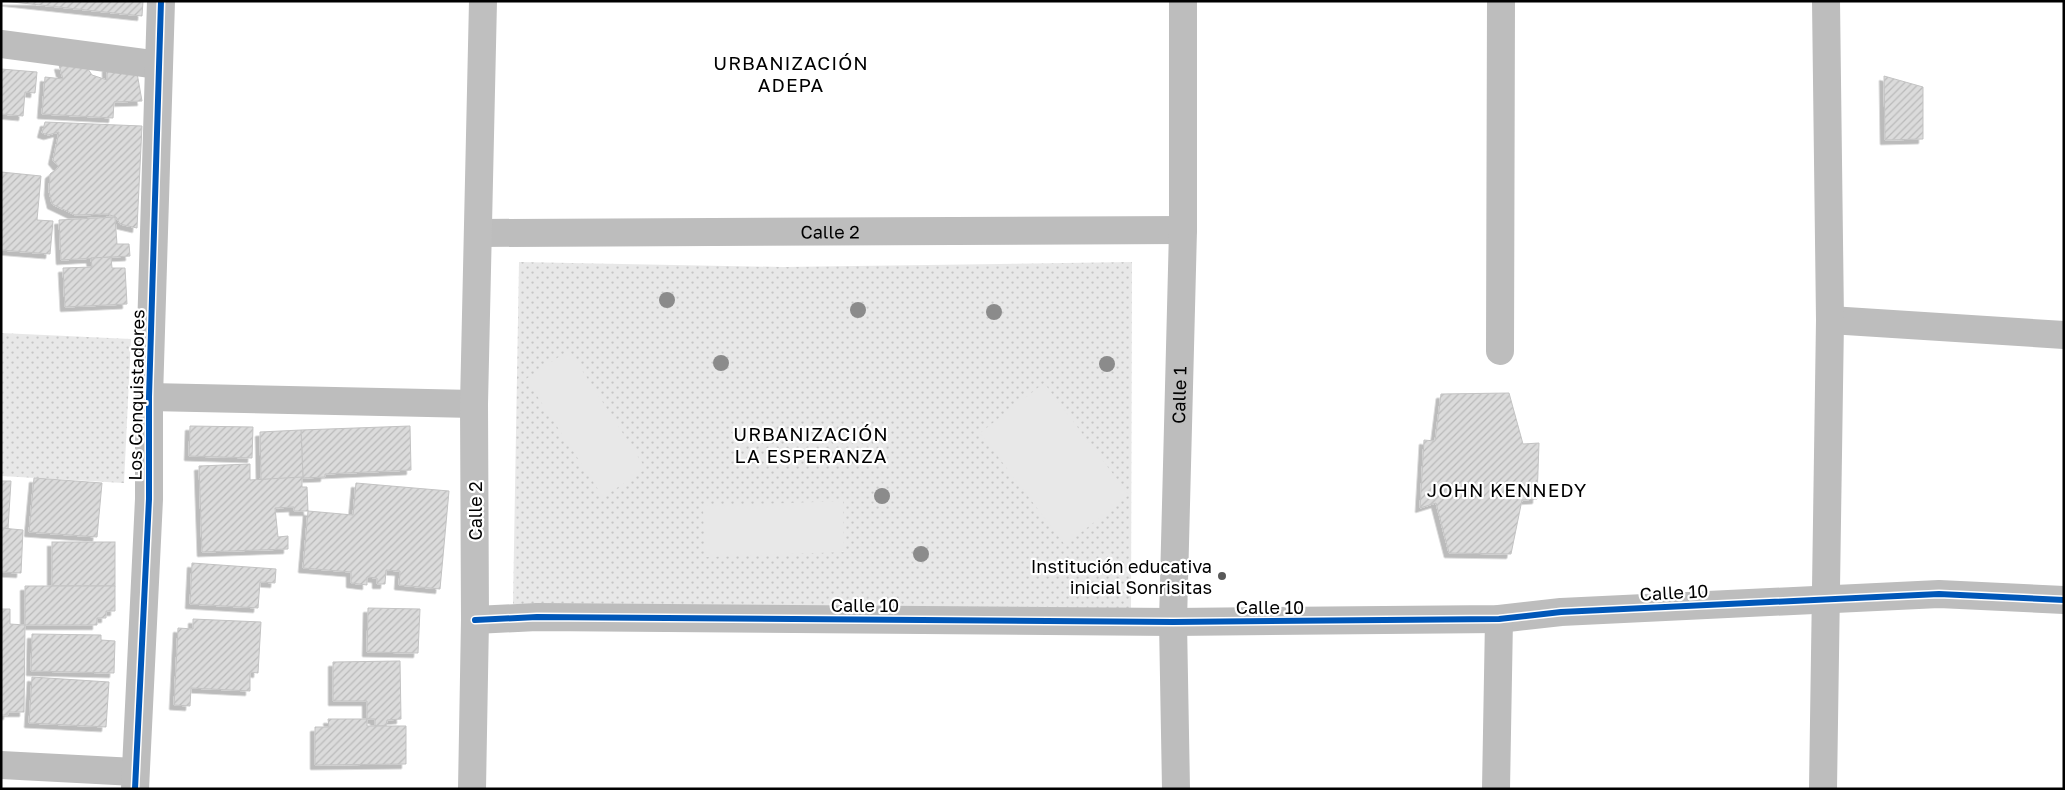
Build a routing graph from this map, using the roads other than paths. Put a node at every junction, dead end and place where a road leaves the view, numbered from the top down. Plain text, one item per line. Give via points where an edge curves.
1 (161, 1) edge
2 (484, 1) edge
3 (1183, 1) edge
4 (1501, 1) edge
5 (1826, 1) edge
6 (1, 44) edge
7 (159, 65) junction
8 (1183, 230) junction
9 (479, 233) junction
10 (1830, 320) junction
11 (2064, 335) edge
12 (1500, 351) dead end
13 (149, 397) junction
14 (474, 404) junction
15 (1824, 600) junction
16 (2064, 600) edge
17 (1500, 619) junction
18 (475, 620) junction
19 (1173, 622) junction
20 (1, 765) edge
21 (135, 781) edge
22 (472, 789) edge
23 (1176, 789) edge
24 (1496, 789) edge
25 (1822, 789) edge

1 - 7 street, Los Conquistadores
2 - 9 street, Calle 2
3 - 8 street, Calle 1
4 - 12 street
5 - 10 street
6 - 7 street
7 - 13 street, Los Conquistadores
8 - 9 street, Calle 2
8 - 19 street, Calle 1
9 - 14 street, Calle 2
10 - 11 street
10 - 15 street
13 - 14 street
13 - 21 street, Los Conquistadores via 148,499
14 - 18 street, Calle 2
15 - 16 street, Calle 10 via 1939,594
15 - 17 street, Calle 10 via 1561,612
15 - 25 street
17 - 19 street, Calle 10
17 - 24 street
18 - 19 street, Calle 10 via 547,617
18 - 22 street, Calle 2
19 - 23 street, Calle 1
20 - 21 street

